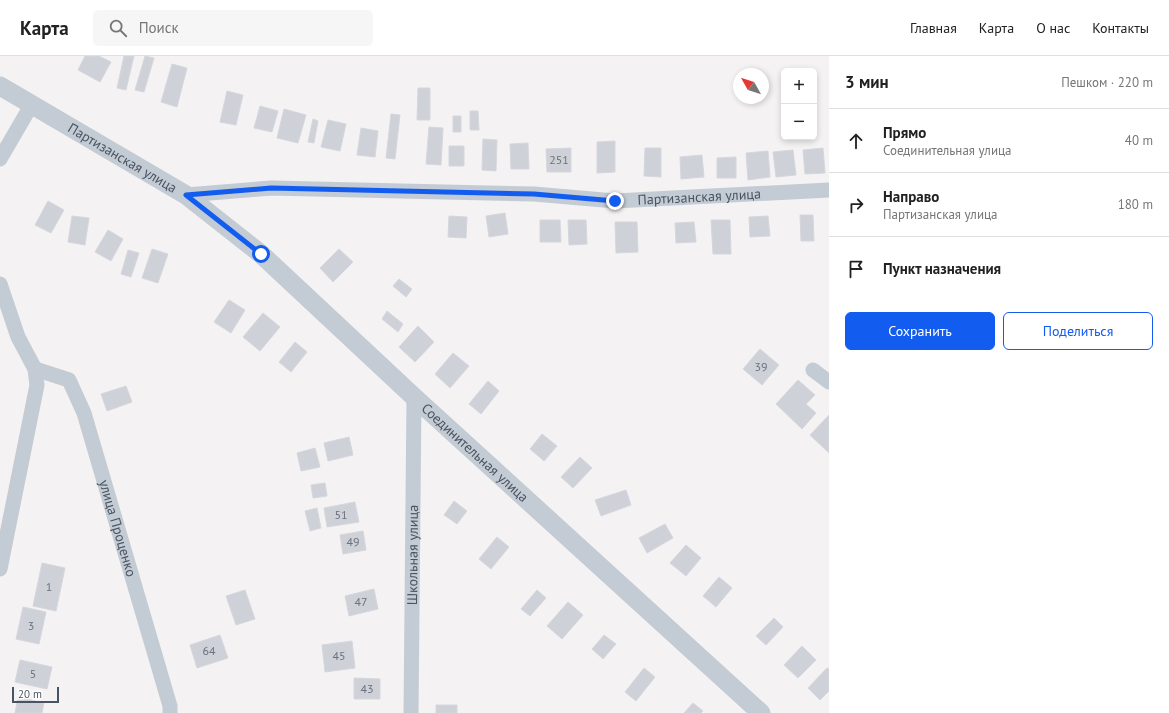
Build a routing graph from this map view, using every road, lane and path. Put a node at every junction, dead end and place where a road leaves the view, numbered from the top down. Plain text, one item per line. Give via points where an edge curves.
1 (0, 86) edge
2 (32, 104) junction
3 (0, 159) edge
4 (829, 190) edge
5 (186, 195) junction
6 (0, 284) edge
7 (35, 369) junction
8 (813, 370) dead end
9 (829, 382) edge
10 (414, 397) junction
11 (0, 569) edge
12 (170, 713) edge
13 (411, 713) edge
14 (761, 713) edge

1 - 2 street, Партизанская улица
2 - 3 street
2 - 5 street, Партизанская улица
4 - 5 street, Партизанская улица via 615,201 534,194 271,188
5 - 10 street, Соединительная улица via 261,254
6 - 7 street via 18,337
7 - 11 street via 37,385
7 - 12 street, улица Проценко via 69,380 84,413
8 - 9 street
10 - 13 street, Школьная улица
10 - 14 street, Соединительная улица

